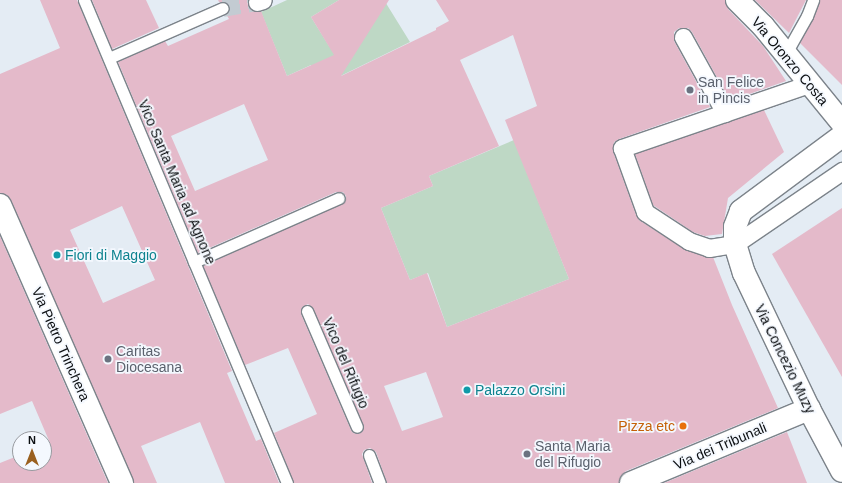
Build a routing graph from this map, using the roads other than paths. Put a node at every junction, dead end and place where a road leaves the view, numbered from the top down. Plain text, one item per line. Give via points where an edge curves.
1 (84, 0) edge
2 (737, 0) edge
3 (812, 0) edge
4 (223, 8) tunnel mouth
5 (684, 36) dead end
6 (785, 55) junction
7 (109, 58) junction
8 (810, 84) junction
9 (725, 113) junction
10 (842, 123) edge
11 (842, 136) edge
12 (842, 171) edge
13 (339, 198) dead end
14 (0, 205) edge
15 (735, 244) junction
16 (194, 262) junction
17 (307, 311) dead end
18 (809, 409) junction
19 (357, 427) dead end
20 (369, 455) dead end
21 (842, 471) edge
22 (122, 483) edge
23 (287, 483) edge
24 (380, 483) edge
25 (631, 483) edge

1 - 7 lane, Vico Santa Maria ad Agnone
2 - 6 street, Via Oronzo Costa via 763,26
3 - 6 lane
4 - 7 lane
5 - 9 street
6 - 8 street, Via Oronzo Costa
7 - 16 lane, Vico Santa Maria ad Agnone
8 - 9 street
8 - 10 street, Via Oronzo Costa
9 - 15 street via 622,148 645,212 689,242 709,248
11 - 15 street via 741,211 735,227
12 - 15 street
13 - 16 lane
14 - 22 street, Via Pietro Trinchera
15 - 18 street, Via Concezio Muzy via 744,273
16 - 23 lane, Vico Santa Maria ad Agnone
17 - 19 lane, Vico del Rifugio
18 - 21 street, Via Concezio Muzy
18 - 25 street, Via dei Tribunali
20 - 24 lane

